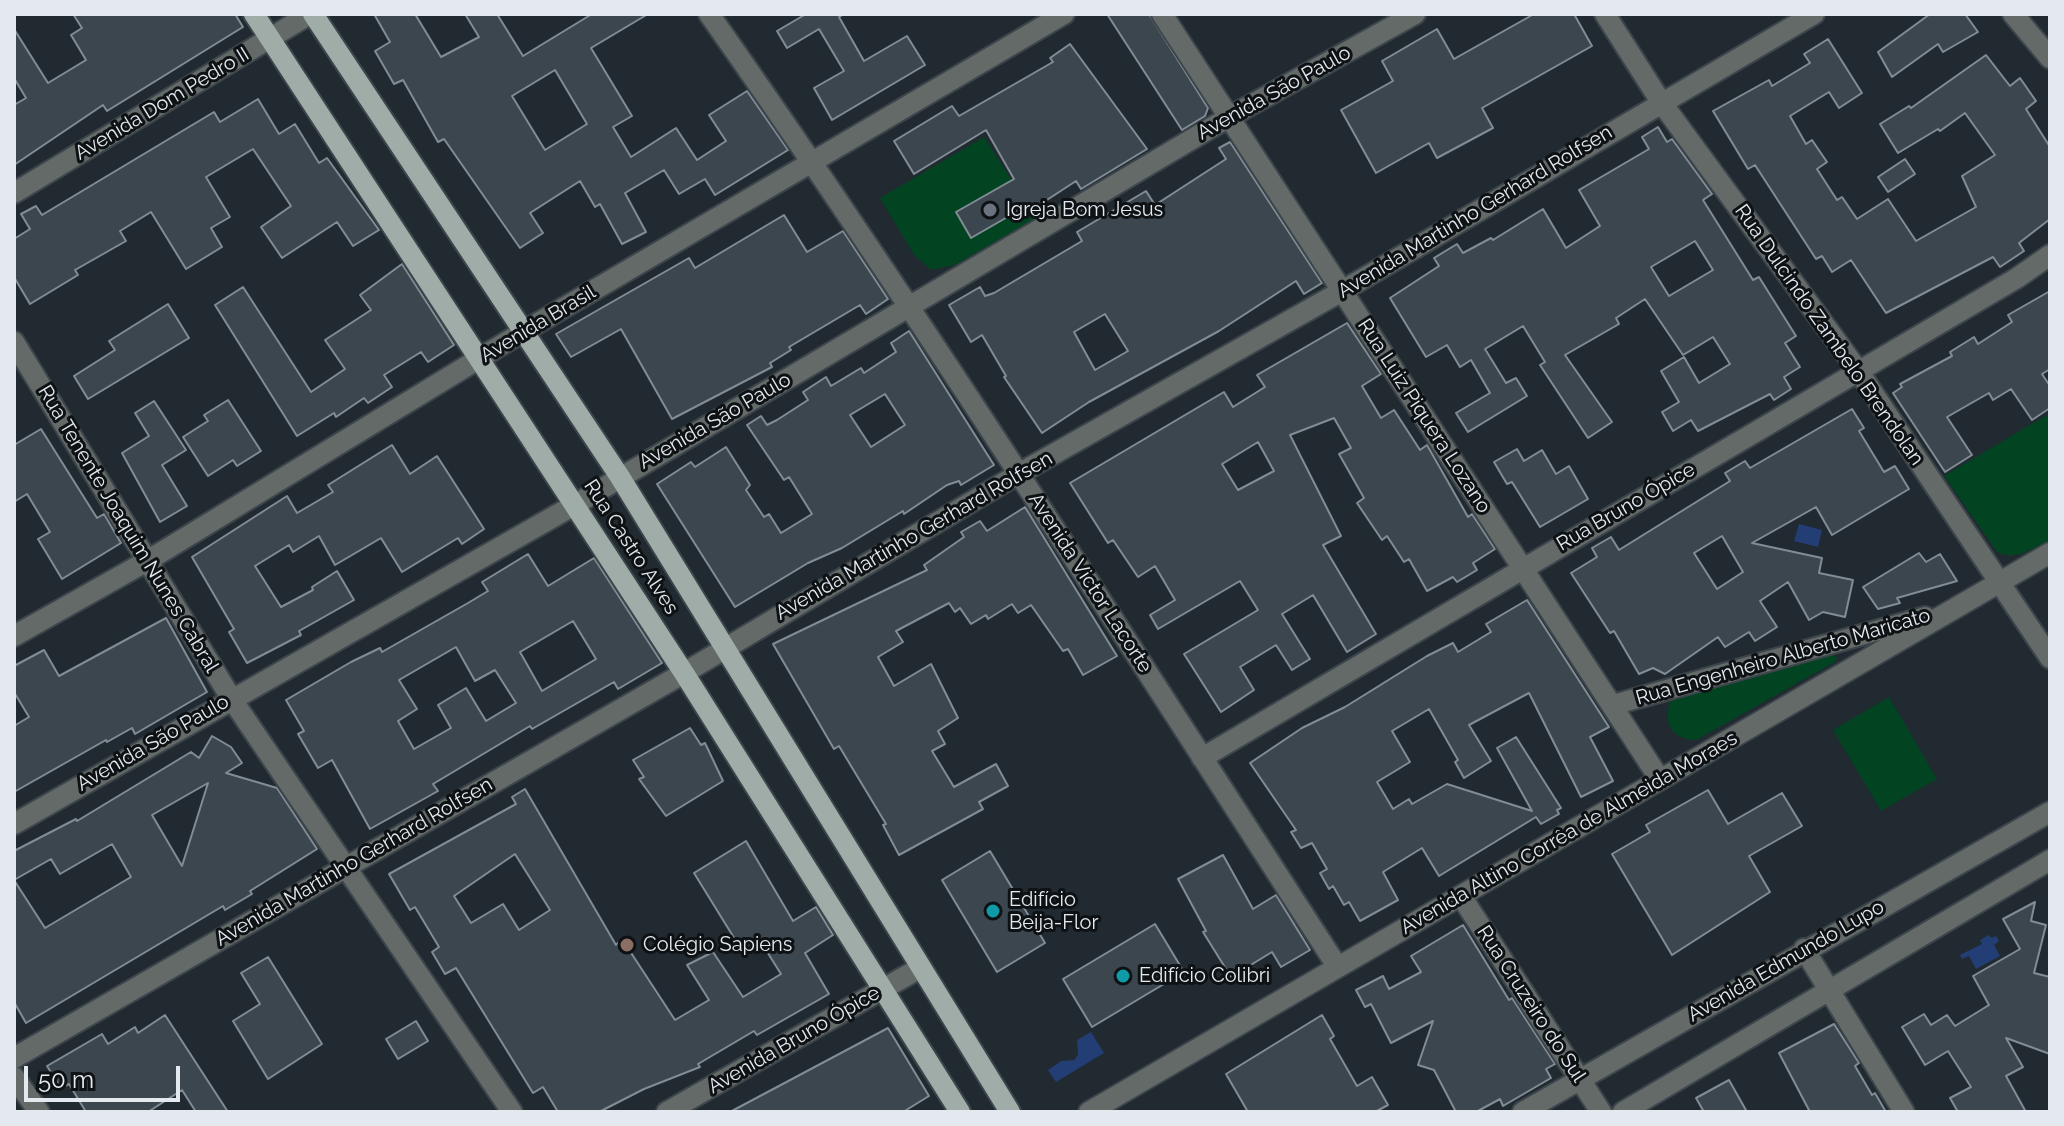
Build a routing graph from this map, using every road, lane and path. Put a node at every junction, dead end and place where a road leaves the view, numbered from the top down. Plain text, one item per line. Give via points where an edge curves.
1 (254, 14) edge
2 (312, 14) edge
3 (709, 14) edge
4 (1064, 14) edge
5 (1162, 14) edge
6 (1415, 14) edge
7 (1605, 14) edge
8 (1814, 14) edge
9 (2013, 14) edge
10 (270, 39) junction
11 (2050, 58) edge
12 (1661, 102) junction
13 (1231, 116) junction
14 (813, 161) junction
15 (14, 193) edge
16 (2050, 255) edge
17 (1342, 291) junction
18 (909, 307) junction
19 (526, 330) junction
20 (14, 342) edge
21 (480, 359) junction
22 (1859, 372) junction
23 (1020, 473) junction
24 (620, 477) junction
25 (576, 504) junction
26 (2050, 553) edge
27 (147, 561) junction
28 (1522, 568) junction
29 (1999, 582) junction
30 (1952, 609) junction
31 (14, 636) edge
32 (726, 647) junction
33 (2050, 658) edge
34 (684, 673) junction
35 (231, 698) junction
36 (1613, 705) junction
37 (1202, 758) junction
38 (1659, 778) junction
39 (2050, 812) edge
40 (14, 824) edge
41 (2050, 860) edge
42 (346, 867) junction
43 (1461, 896) junction
44 (1804, 949) junction
45 (1337, 966) junction
46 (920, 968) junction
47 (882, 990) junction
48 (1827, 990) junction
49 (14, 1058) edge
50 (14, 1077) edge
51 (1580, 1079) junction
52 (39, 1112) edge
53 (512, 1112) edge
54 (667, 1112) edge
55 (960, 1112) edge
56 (1010, 1112) edge
57 (1089, 1112) edge
58 (1523, 1112) edge
59 (1601, 1112) edge
60 (1623, 1112) edge
61 (1904, 1112) edge

1 - 10 main road, Rua Castro Alves
2 - 10 street, Avenida Dom Pedro II
2 - 19 main road, Rua Castro Alves
3 - 14 street, Avenida Victor Lacorte
4 - 14 street, Avenida Brasil
5 - 13 street, Rua Luiz Piquera Lozano
6 - 13 street, Avenida São Paulo
7 - 12 street, Rua Dulcindo Zambelo Brendolan
8 - 12 street, Avenida Martinho Gerhard Rolfsen
9 - 11 street
10 - 15 street, Avenida Dom Pedro II
10 - 21 main road, Rua Castro Alves
12 - 17 street, Avenida Martinho Gerhard Rolfsen
12 - 22 street, Rua Dulcindo Zambelo Brendolan
13 - 17 street, Rua Luiz Piquera Lozano
13 - 18 street, Avenida São Paulo
14 - 18 street, Avenida Victor Lacorte
14 - 19 street, Avenida Brasil
16 - 22 street, Rua Bruno Ópice
17 - 23 street, Avenida Martinho Gerhard Rolfsen
17 - 28 street, Rua Luiz Piquera Lozano
18 - 23 street, Avenida Victor Lacorte
18 - 24 street, Avenida São Paulo
19 - 21 street, Avenida Brasil
19 - 24 main road, Rua Castro Alves
20 - 27 street, Rua Tenente Joaquim Nunes Cabral
21 - 25 main road, Rua Castro Alves
21 - 27 street, Avenida Brasil
22 - 28 street, Rua Bruno Ópice
22 - 29 street, Rua Dulcindo Zambelo Brendolan
23 - 32 street, Avenida Martinho Gerhard Rolfsen
23 - 37 street, Avenida Victor Lacorte
24 - 25 street, Avenida São Paulo
24 - 32 main road, Rua Castro Alves
25 - 34 main road, Rua Castro Alves
25 - 35 street, Avenida São Paulo
26 - 29 street, Avenida Altino Corrêa de Almeida Moraes
27 - 31 street, Avenida Brasil
27 - 35 street, Rua Tenente Joaquim Nunes Cabral
28 - 36 street, Rua Luiz Piquera Lozano
28 - 37 street, Rua Bruno Ópice
29 - 30 street, Avenida Altino Corrêa de Almeida Moraes
29 - 33 street, Rua Dulcindo Zambelo Brendolan
30 - 36 street, Rua Engenheiro Alberto Maricato
30 - 38 street, Avenida Altino Corrêa de Almeida Moraes
32 - 34 street, Avenida Martinho Gerhard Rolfsen
32 - 46 main road, Rua Castro Alves
34 - 42 street, Avenida Martinho Gerhard Rolfsen
34 - 47 main road, Rua Castro Alves
35 - 40 street, Avenida São Paulo
35 - 42 street, Rua Tenente Joaquim Nunes Cabral
36 - 38 street, Rua Luiz Piquera Lozano
37 - 45 street, Avenida Victor Lacorte
38 - 43 street, Avenida Altino Corrêa de Almeida Moraes
39 - 44 street, Avenida Edmundo Lupo
41 - 48 street
42 - 49 street, Avenida Martinho Gerhard Rolfsen
42 - 53 street, Rua Tenente Joaquim Nunes Cabral
43 - 45 street, Avenida Altino Corrêa de Almeida Moraes
43 - 51 street, Rua Cruzeiro do Sul
44 - 48 street
44 - 51 street, Avenida Edmundo Lupo
45 - 57 street, Avenida Altino Corrêa de Almeida Moraes
46 - 47 street, Avenida Bruno Ópice
46 - 56 main road, Rua Castro Alves
47 - 54 street, Avenida Bruno Ópice
47 - 55 main road, Rua Castro Alves
48 - 60 street
48 - 61 street
50 - 52 street
51 - 58 street, Avenida Edmundo Lupo
51 - 59 street, Rua Cruzeiro do Sul

